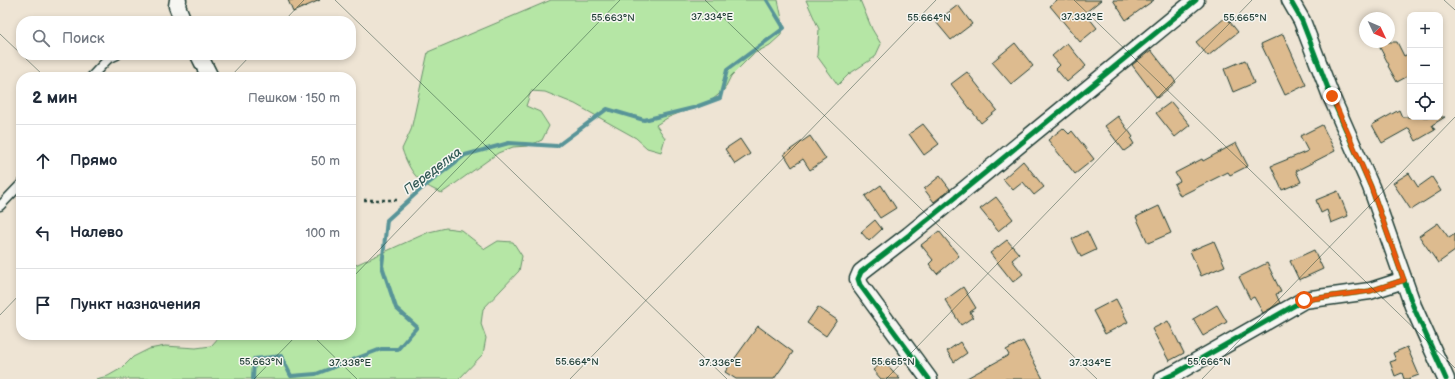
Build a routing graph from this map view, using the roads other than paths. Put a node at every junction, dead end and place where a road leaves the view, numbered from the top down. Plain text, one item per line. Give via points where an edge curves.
1 (178, 0) edge
2 (1196, 0) edge
3 (1290, 0) edge
4 (181, 16) edge
5 (107, 60) edge
6 (202, 60) edge
7 (96, 72) edge
8 (208, 72) edge
9 (16, 189) edge
10 (0, 206) edge
11 (1404, 280) junction
12 (929, 379) edge
13 (1163, 379) edge
14 (1446, 379) edge

1 - 4 street via 177,6
2 - 12 street via 861,272 858,279 860,285
3 - 11 street via 1302,21 1371,187
5 - 7 lane
6 - 8 street
9 - 10 lane
11 - 13 street via 1370,291 1304,300
11 - 14 street

